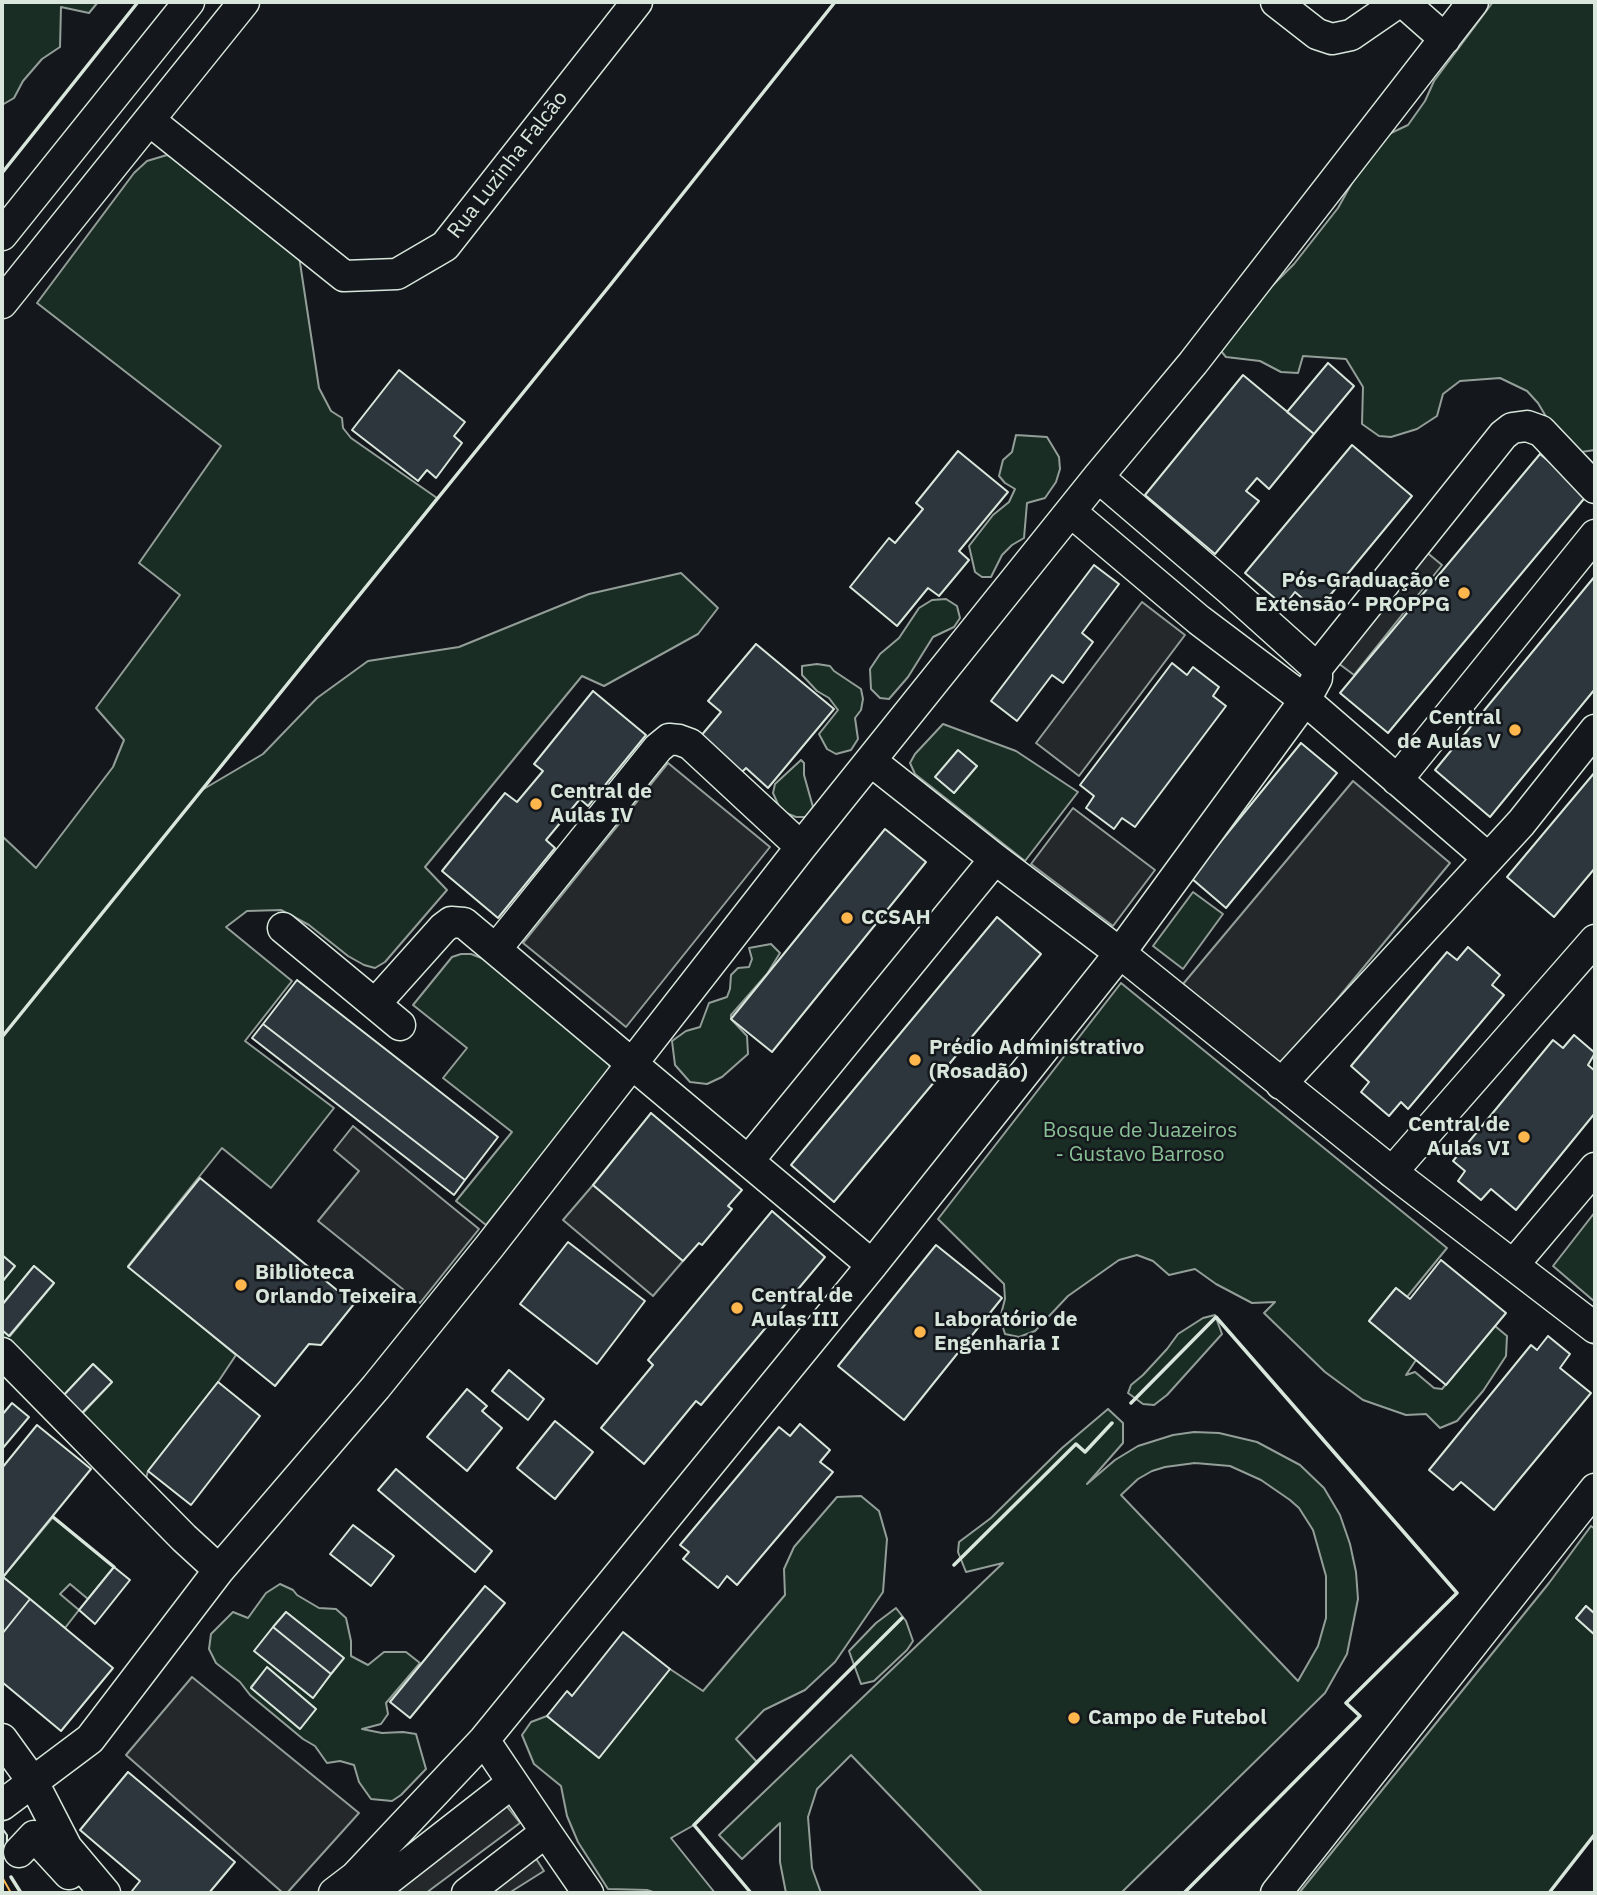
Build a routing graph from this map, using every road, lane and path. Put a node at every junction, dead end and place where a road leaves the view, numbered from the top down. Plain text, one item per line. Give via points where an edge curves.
1 (189, 2) edge
2 (244, 2) edge
3 (637, 2) edge
4 (1276, 2) edge
5 (1401, 2) edge
6 (1473, 2) edge
7 (1445, 39) junction
8 (149, 120) junction
9 (79, 139) junction
10 (111, 168) junction
11 (36, 191) junction
12 (66, 222) junction
13 (2, 234) edge
14 (2, 303) edge
15 (1098, 477) junction
16 (1595, 488) edge
17 (1071, 512) junction
18 (1595, 536) edge
19 (1229, 589) junction
20 (1199, 620) junction
21 (1317, 668) junction
22 (1298, 710) junction
23 (1595, 730) edge
24 (871, 761) junction
25 (1397, 780) junction
26 (801, 847) junction
27 (1488, 858) junction
28 (995, 859) junction
29 (283, 928) dead end
30 (1595, 940) edge
31 (496, 949) junction
32 (1120, 953) junction
33 (374, 1004) junction
34 (400, 1025) dead end
35 (632, 1066) junction
36 (1281, 1084) junction
37 (749, 1160) junction
38 (1595, 1168) edge
39 (1392, 1172) junction
40 (1514, 1264) junction
41 (872, 1265) junction
42 (1595, 1328) edge
43 (2, 1353) edge
44 (1595, 1489) edge
45 (219, 1570) junction
46 (2, 1739) edge
47 (484, 1740) junction
48 (512, 1783) junction
49 (12, 1792) edge
50 (546, 1832) junction
51 (34, 1835) junction
52 (355, 1890) edge
53 (85, 1893) edge
54 (105, 1893) edge
55 (467, 1893) edge
56 (588, 1893) edge
57 (1276, 1893) edge

1 - 9 street
2 - 8 street
3 - 8 street, Rua Luzinha Falcão via 445,246 397,274 344,276
4 - 5 street via 1317,34 1332,38 1351,35
5 - 7 street
6 - 7 street
7 - 15 street via 1193,363
8 - 10 street
9 - 10 street
9 - 11 street
10 - 12 street
11 - 12 street
11 - 13 street
12 - 14 street
15 - 17 street
15 - 19 street
16 - 21 street via 1542,431 1513,428
17 - 20 street
17 - 24 street
18 - 25 street
19 - 20 street
19 - 21 street
20 - 22 street
21 - 22 street via 1317,678
22 - 25 street
22 - 32 street
23 - 27 street
24 - 26 street
24 - 28 street
25 - 27 street
26 - 31 street via 690,744 669,739
26 - 35 street
27 - 36 street
28 - 32 street
28 - 37 street
29 - 33 street
30 - 39 street
31 - 33 street via 464,923 451,922
31 - 35 street
32 - 36 street
32 - 41 street
33 - 34 street
35 - 37 street
35 - 45 street via 376,1387
36 - 39 street
37 - 41 street
38 - 40 street
39 - 40 street
40 - 42 street
41 - 47 street
43 - 45 street
44 - 57 street
45 - 49 street via 90,1739
46 - 49 street
47 - 48 street
47 - 52 street
48 - 50 street
48 - 52 street
49 - 51 street
50 - 55 street
50 - 56 street
51 - 53 street
51 - 54 street via 67,1848

